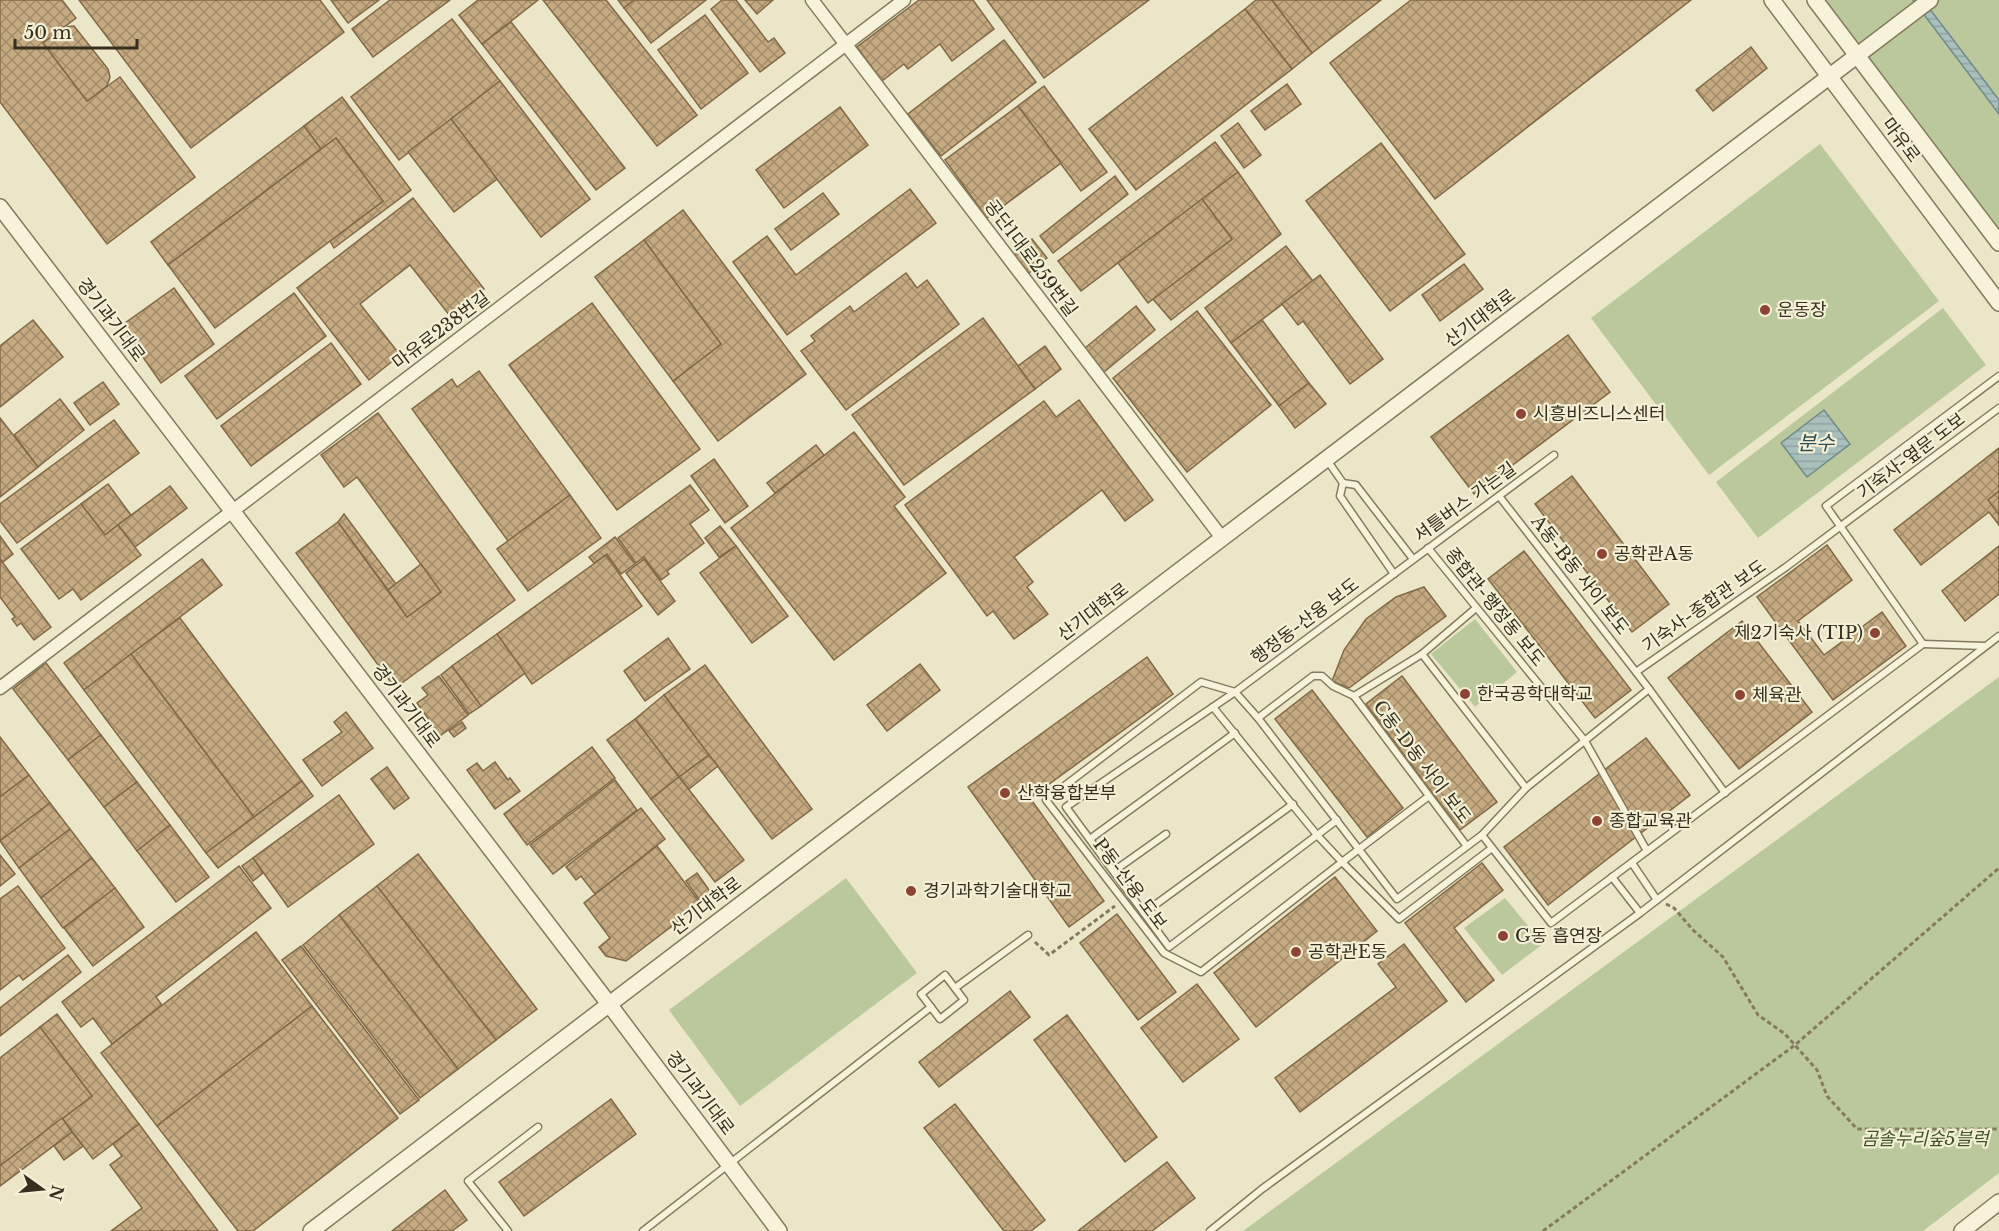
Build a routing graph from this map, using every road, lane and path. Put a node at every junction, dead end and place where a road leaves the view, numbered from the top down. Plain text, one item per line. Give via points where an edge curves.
1 (812, 0) edge
2 (904, 0) edge
3 (1772, 0) edge
4 (1815, 0) edge
5 (1930, 0) edge
6 (846, 44) junction
7 (1857, 56) junction
8 (1829, 76) junction
9 (0, 207) edge
10 (1999, 243) edge
11 (1999, 303) edge
12 (1999, 376) edge
13 (1999, 408) edge
14 (1554, 455) dead end
15 (1326, 459) junction
16 (1344, 483) junction
17 (1499, 496) junction
18 (232, 511) junction
19 (1840, 527) junction
20 (1222, 538) junction
21 (1428, 548) junction
22 (1413, 559) junction
23 (1394, 574) junction
24 (1476, 608) junction
25 (1999, 636) edge
26 (1923, 644) junction
27 (1986, 646) junction
28 (1422, 654) junction
29 (1636, 672) junction
30 (0, 688) edge
31 (1649, 689) junction
32 (1235, 692) junction
33 (1354, 696) junction
34 (1213, 707) junction
35 (1258, 718) junction
36 (1235, 733) junction
37 (1585, 741) junction
38 (1526, 788) junction
39 (1725, 793) junction
40 (1429, 796) junction
41 (1293, 804) junction
42 (1336, 820) junction
43 (1166, 834) dead end
44 (1317, 835) junction
45 (1482, 835) junction
46 (1090, 838) junction
47 (1467, 845) junction
48 (1492, 848) junction
49 (1360, 850) junction
50 (1647, 851) junction
51 (1342, 862) junction
52 (1632, 862) junction
53 (1999, 868) edge
54 (1114, 871) junction
55 (1612, 877) junction
56 (1130, 894) junction
57 (1657, 900) junction
58 (1674, 908) dead end
59 (1144, 913) junction
60 (1640, 913) junction
61 (1028, 935) joint
62 (955, 988) junction
63 (609, 1004) junction
64 (931, 1007) junction
65 (1795, 1045) junction
66 (538, 1127) dead end
67 (1999, 1130) edge
68 (728, 1164) junction
69 (1999, 1202) edge
70 (311, 1231) edge
71 (508, 1231) edge
72 (643, 1231) edge
73 (779, 1231) edge
74 (1210, 1231) edge
75 (1543, 1231) edge
76 (1962, 1231) edge

1 - 6 street, 공단1대로259번길
2 - 6 street, 마유로238번길
3 - 8 street, 마유로
4 - 7 street, 마유로
5 - 7 street, 산기대학로
6 - 18 street, 마유로238번길
6 - 20 street, 공단1대로259번길
7 - 8 street, 산기대학로
7 - 10 street, 마유로
8 - 11 street, 마유로
8 - 15 street, 산기대학로
9 - 18 street, 경기과기대로
12 - 19 lane via 1826,506
13 - 19 lane, 기숙사-옆문 도보
14 - 17 lane, 셔틀버스 가는길
15 - 16 lane
15 - 20 street, 산기대학로
16 - 22 lane via 1356,485
16 - 23 lane via 1340,496
17 - 21 lane, 셔틀버스 가는길
17 - 29 lane, A동-B동 사이 보도
18 - 30 street, 마유로238번길
18 - 63 street, 경기과기대로
19 - 26 lane
19 - 29 lane, 기숙사-종합관 보도
20 - 63 street, 산기대학로
21 - 22 lane, 셔틀버스 가는길
21 - 24 lane, 종합관-행정동 보도
22 - 23 lane, 셔틀버스 가는길
23 - 32 lane, 행정동-산융 보도
24 - 28 lane
24 - 37 lane, 종합관-행정동 보도
25 - 27 lane
26 - 27 lane
26 - 39 lane
27 - 57 lane
28 - 33 lane
28 - 38 lane
29 - 31 lane, 기숙사-종합관 보도
31 - 37 lane
31 - 39 lane, 기숙사-종합관 보도
32 - 34 lane, 행정동-산융 보도
32 - 35 lane
32 - 51 lane, P동-산융 도보 via 1201,682 1047,800 1164,953 1201,972
33 - 35 lane via 1322,676 1313,676
33 - 40 lane, C동-D동 사이 보도
34 - 36 lane
34 - 46 lane, 행정동-산융 보도 via 1066,807
35 - 42 lane
36 - 41 lane
36 - 46 lane
37 - 38 lane
37 - 50 lane, 종합관-행정동 보도
38 - 45 lane
39 - 50 lane
40 - 47 lane, C동-D동 사이 보도
40 - 49 lane
41 - 44 lane
41 - 59 lane
42 - 44 lane
42 - 49 lane
43 - 54 lane
44 - 51 lane
44 - 59 lane via 1169,947
45 - 47 lane
45 - 48 lane
46 - 54 lane
47 - 49 lane via 1397,899
48 - 51 lane via 1399,919
48 - 55 lane via 1551,923
49 - 51 lane
50 - 52 lane
52 - 55 lane
52 - 57 lane
53 - 65 path
54 - 56 lane
55 - 60 lane
56 - 59 lane
56 - 61 path via 1049,955
57 - 60 lane
58 - 65 path via 1723,957 1758,1015
60 - 74 lane
61 - 62 lane
62 - 64 lane via 964,1000 940,1019
62 - 64 lane via 945,975 921,994
63 - 68 street, 경기과기대로
63 - 70 street, 산기대학로
64 - 68 lane
65 - 67 path via 1817,1070 1827,1096 1857,1129
65 - 75 path
66 - 71 lane via 468,1181
68 - 72 lane
68 - 73 street, 경기과기대로
69 - 76 street

